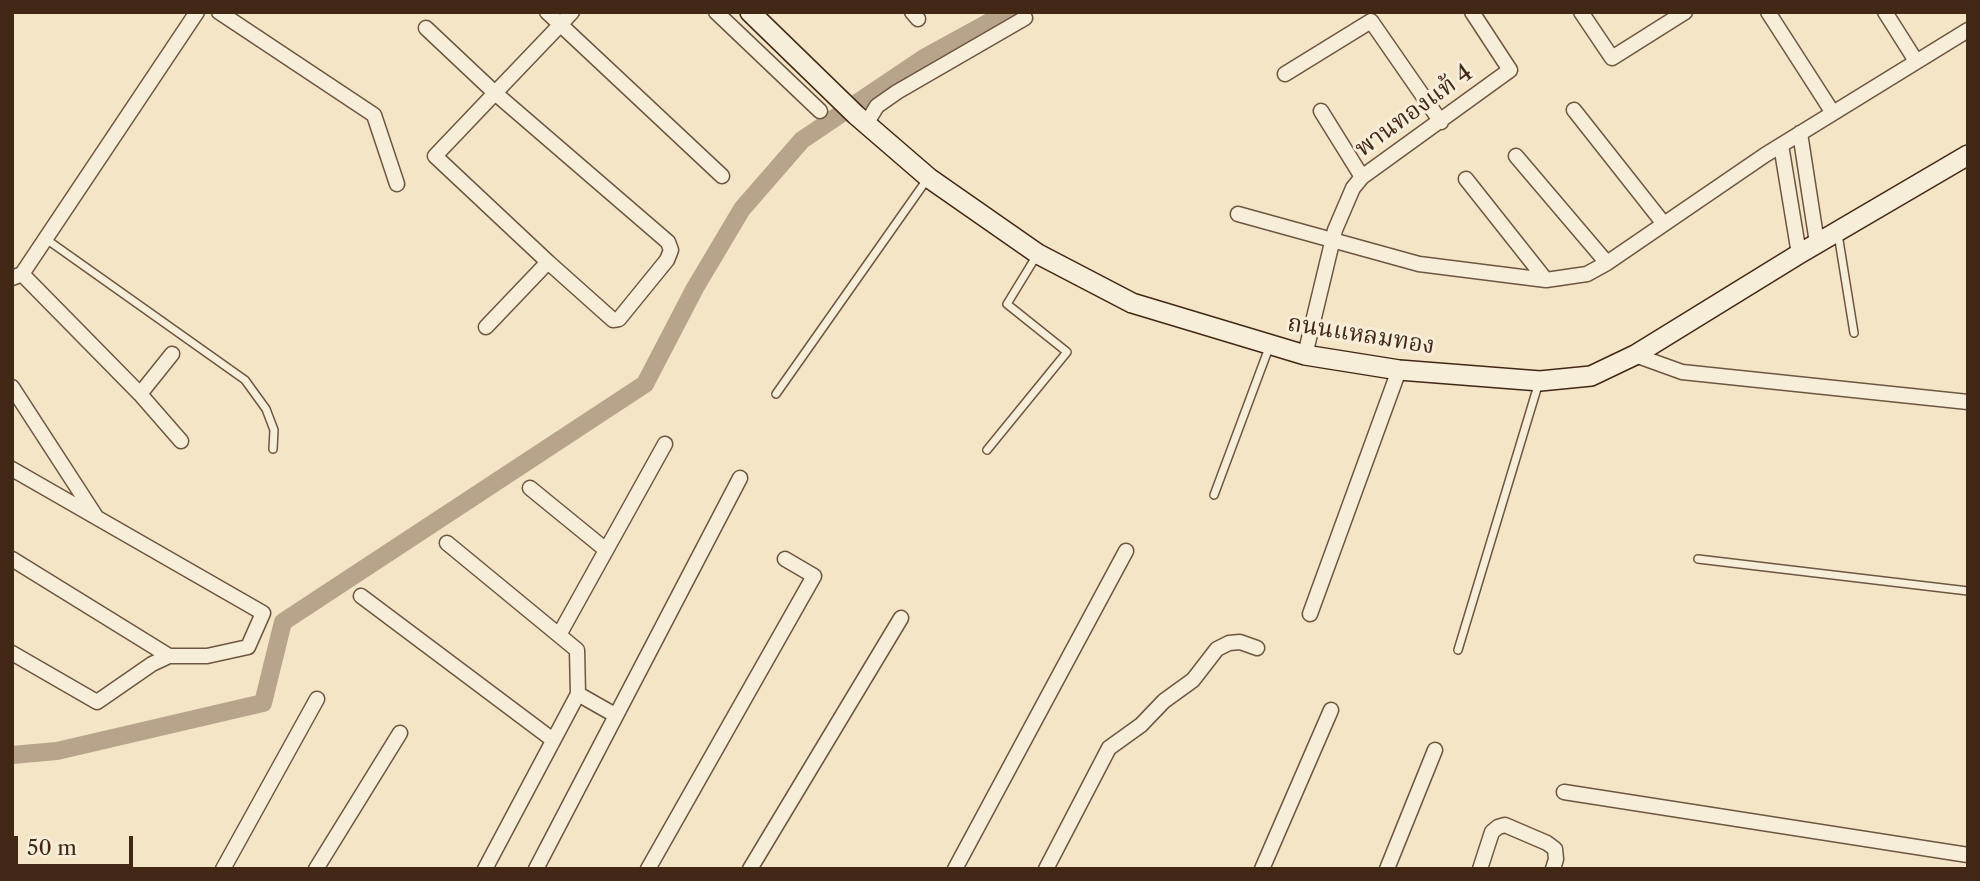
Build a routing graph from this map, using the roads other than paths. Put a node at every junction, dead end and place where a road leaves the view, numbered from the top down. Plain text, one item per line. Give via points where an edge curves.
1 (197, 12) edge
2 (219, 12) edge
3 (547, 12) edge
4 (572, 12) edge
5 (716, 12) edge
6 (750, 12) edge
7 (1472, 12) edge
8 (1581, 12) edge
9 (1685, 12) edge
10 (1768, 12) edge
11 (1885, 12) edge
12 (1026, 18) dead end
13 (561, 25) junction
14 (426, 27) dead end
15 (1968, 30) edge
16 (1916, 61) junction
17 (1285, 74) dead end
18 (495, 93) junction
19 (1574, 110) dead end
20 (820, 111) dead end
21 (1321, 111) dead end
22 (1833, 113) junction
23 (861, 120) junction
24 (1441, 122) junction
25 (1800, 133) junction
26 (1781, 145) junction
27 (1968, 155) edge
28 (1516, 156) dead end
29 (722, 176) dead end
30 (1362, 177) junction
31 (929, 178) junction
32 (1466, 179) dead end
33 (397, 184) dead end
34 (1238, 214) dead end
35 (1664, 224) junction
36 (1838, 230) junction
37 (46, 239) junction
38 (1333, 241) junction
39 (1817, 243) junction
40 (1038, 254) junction
41 (1799, 254) junction
42 (548, 262) junction
43 (1607, 262) junction
44 (17, 276) edge
45 (1546, 280) junction
46 (486, 327) dead end
47 (1854, 333) dead end
48 (1270, 345) junction
49 (172, 354) dead end
50 (1305, 355) junction
51 (1635, 355) junction
52 (1399, 370) junction
53 (1539, 381) junction
54 (12, 387) edge
55 (140, 394) junction
56 (776, 394) dead end
57 (1968, 402) edge
58 (181, 441) dead end
59 (664, 444) dead end
60 (273, 449) dead end
61 (987, 450) dead end
62 (12, 470) edge
63 (740, 478) dead end
64 (530, 488) dead end
65 (1214, 495) dead end
66 (96, 517) junction
67 (447, 543) dead end
68 (606, 551) junction
69 (1126, 551) dead end
70 (12, 558) edge
71 (785, 559) dead end
72 (1698, 559) dead end
73 (1968, 591) edge
74 (361, 596) dead end
75 (1310, 614) dead end
76 (901, 618) dead end
77 (559, 635) junction
78 (1257, 648) dead end
79 (1458, 650) dead end
80 (12, 653) edge
81 (169, 656) junction
82 (578, 694) junction
83 (317, 699) dead end
84 (1331, 710) dead end
85 (615, 715) junction
86 (400, 733) dead end
87 (554, 740) junction
88 (1435, 750) dead end
89 (1564, 792) dead end
90 (1968, 855) edge
91 (223, 869) edge
92 (316, 869) edge
93 (485, 869) edge
94 (536, 869) edge
95 (648, 869) edge
96 (750, 869) edge
97 (955, 869) edge
98 (1046, 869) edge
99 (1262, 869) edge
100 (1387, 869) edge
101 (1480, 869) edge
102 (1553, 869) edge

1 - 37 street
2 - 33 street via 374,115
3 - 13 street
4 - 13 street
5 - 20 street
6 - 23 main road, ถนนแหลมทอง
7 - 24 street, พานทองแท้ 4 via 1510,70
8 - 9 street via 1612,58
10 - 22 street
11 - 16 street
12 - 23 street via 897,92
13 - 18 street
13 - 29 street
14 - 18 street
15 - 16 street
16 - 22 street
17 - 24 street via 1371,21
18 - 42 street via 435,156
18 - 42 street via 668,242 671,250 619,319 613,320
19 - 35 street
21 - 30 street
22 - 25 street
23 - 31 main road, ถนนแหลมทอง
24 - 30 street, พานทองแท้ 4
25 - 26 street
25 - 39 street
26 - 35 street
26 - 41 street
27 - 36 main road, ถนนแหลมทอง
28 - 43 street
30 - 38 street, พานทองแท้ 4 via 1344,206
31 - 40 main road, ถนนแหลมทอง
31 - 56 lane
32 - 45 street
34 - 38 street
35 - 43 street
36 - 39 main road, ถนนแหลมทอง
36 - 47 lane
37 - 44 street
37 - 60 lane via 245,380 266,409 274,430
38 - 45 street via 1419,264
38 - 50 street, พานทองแท้ 4
39 - 41 main road, ถนนแหลมทอง
40 - 48 main road, ถนนแหลมทอง via 1132,303
40 - 61 lane via 1007,304 1067,352
41 - 51 main road, ถนนแหลมทอง
42 - 46 street
43 - 45 street via 1587,274
44 - 55 street
48 - 50 main road, ถนนแหลมทอง
48 - 65 lane
49 - 55 street
50 - 52 main road, ถนนแหลมทอง
51 - 53 main road, ถนนแหลมทอง via 1591,376
51 - 57 street via 1682,372
52 - 53 main road, ถนนแหลมทอง
52 - 75 street
53 - 79 lane
54 - 66 street
55 - 58 street
59 - 68 street
62 - 66 street
63 - 85 street
64 - 68 street
66 - 81 street via 263,613 248,647 207,656
67 - 77 street
68 - 77 street
69 - 97 street
70 - 81 street
71 - 95 street via 814,576
72 - 73 lane
74 - 87 street
76 - 96 street
77 - 82 street via 577,650
78 - 98 street via 1240,642 1217,649 1194,680 1109,748
80 - 81 street via 97,702
82 - 85 street
82 - 87 street
83 - 91 street
84 - 99 street
85 - 94 street
86 - 92 street
87 - 93 street
88 - 100 street
89 - 90 street
101 - 102 street via 1492,832 1505,825 1555,849

